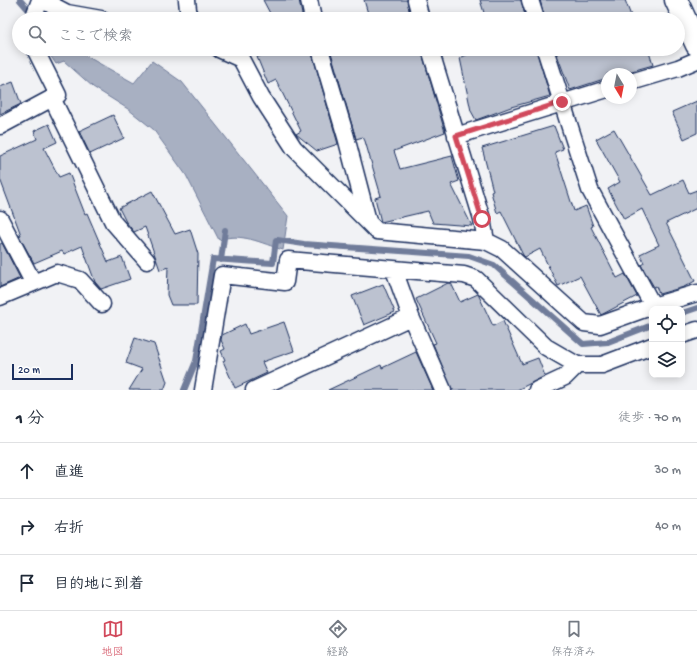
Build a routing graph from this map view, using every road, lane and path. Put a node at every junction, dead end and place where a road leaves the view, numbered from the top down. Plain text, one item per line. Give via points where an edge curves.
1 (187, 0) edge
2 (309, 0) edge
3 (416, 0) edge
4 (530, 0) edge
5 (676, 0) edge
6 (38, 6) edge
7 (63, 12) edge
8 (188, 12) edge
9 (312, 12) edge
10 (419, 12) edge
11 (534, 12) edge
12 (682, 12) edge
13 (685, 19) edge
14 (697, 45) edge
15 (38, 56) edge
16 (234, 56) edge
17 (322, 56) edge
18 (432, 56) edge
19 (547, 56) edge
20 (697, 60) edge
21 (637, 80) edge
22 (601, 91) edge
23 (52, 98) junction
24 (562, 102) junction
25 (0, 126) edge
26 (456, 136) junction
27 (0, 219) edge
28 (368, 222) junction
29 (486, 241) junction
30 (147, 261) dead end
31 (394, 270) junction
32 (33, 282) junction
33 (697, 293) edge
34 (0, 297) edge
35 (102, 304) dead end
36 (653, 306) joint
37 (649, 307) edge
38 (411, 317) junction
39 (697, 330) edge
40 (685, 334) edge
41 (649, 347) edge
42 (577, 365) junction
43 (203, 390) edge
44 (254, 390) edge
45 (443, 390) edge
46 (537, 390) edge

1 - 8 street
2 - 9 street
3 - 10 street
4 - 11 street
5 - 12 highway
6 - 7 street
13 - 14 highway
15 - 23 street via 58,95
16 - 28 street via 241,59 294,148
17 - 28 street
18 - 26 street
19 - 24 street
20 - 21 street
22 - 24 street
23 - 25 street
23 - 30 street via 113,222
24 - 26 street
24 - 36 street via 590,190
26 - 29 street via 482,219
27 - 32 street
28 - 29 street via 377,231
29 - 37 street via 502,249 584,323 600,325
31 - 38 street
31 - 42 street via 464,275 476,279 546,347
31 - 43 street via 288,260 285,282 222,275
32 - 34 street
32 - 35 street via 57,273 80,280
33 - 36 street
38 - 44 street
38 - 45 street
39 - 40 street
41 - 42 street via 602,365
42 - 46 street via 565,377

